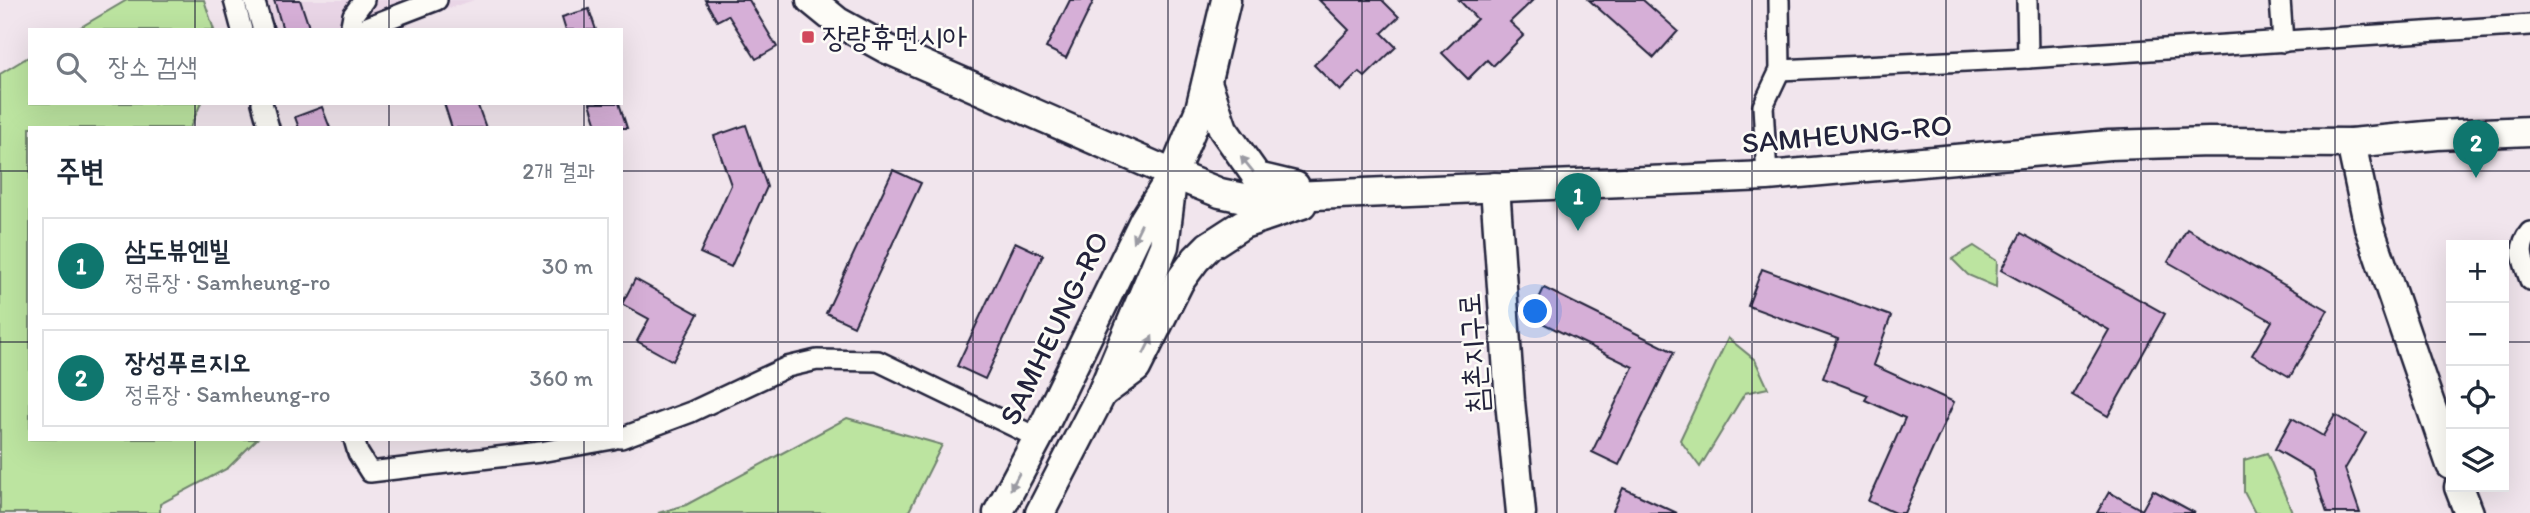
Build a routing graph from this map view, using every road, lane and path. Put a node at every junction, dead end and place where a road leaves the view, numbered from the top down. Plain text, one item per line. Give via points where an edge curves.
1 (234, 0) edge
2 (254, 0) edge
3 (364, 0) edge
4 (370, 0) edge
5 (437, 0) edge
6 (811, 0) edge
7 (1226, 0) edge
8 (1779, 0) edge
9 (2027, 0) edge
10 (2280, 0) edge
11 (378, 22) junction
12 (2530, 25) edge
13 (241, 28) edge
14 (262, 28) edge
15 (350, 28) edge
16 (364, 28) edge
17 (2283, 42) junction
18 (2028, 58) junction
19 (1780, 70) junction
20 (1207, 82) junction
21 (263, 105) edge
22 (268, 126) edge
23 (2530, 131) edge
24 (2351, 144) junction
25 (1173, 174) junction
26 (1767, 176) junction
27 (1495, 187) junction
28 (1332, 194) junction
29 (2530, 232) edge
30 (2530, 281) edge
31 (1102, 393) junction
32 (623, 437) edge
33 (1038, 438) junction
34 (355, 441) edge
35 (602, 441) edge
36 (2446, 450) edge
37 (2461, 492) edge
38 (998, 513) edge
39 (1040, 513) edge
40 (1521, 513) edge
41 (2469, 513) edge

1 - 13 street
2 - 14 street
3 - 15 street
4 - 11 street
5 - 11 street
6 - 25 main road via 838,22 887,49
7 - 20 main road
8 - 19 street
9 - 18 street
10 - 17 street
11 - 16 street
12 - 17 street
17 - 18 street
18 - 19 street
19 - 26 street via 1763,106
20 - 25 main road
28 -> 20 main road via 1257,177 1223,129
21 - 22 street
23 - 24 main road, SAMHEUNG-RO
24 - 26 main road, SAMHEUNG-RO via 2109,145
24 - 36 main road via 2369,227
25 - 28 main road, SAMHEUNG-RO via 1244,198
25 - 31 main road via 1164,246
25 -> 33 main road, SAMHEUNG-RO via 1144,220
26 - 27 main road, SAMHEUNG-RO
27 - 28 main road, SAMHEUNG-RO
27 - 40 main road, 침촌지구로
31 -> 28 main road via 1136,368 1180,282 1209,246 1243,224
29 - 30 street via 2520,253
31 - 39 main road
32 - 33 street via 691,412 787,367 817,360 878,360
33 -> 38 main road, SAMHEUNG-RO
34 - 35 street via 370,472
37 - 41 main road

